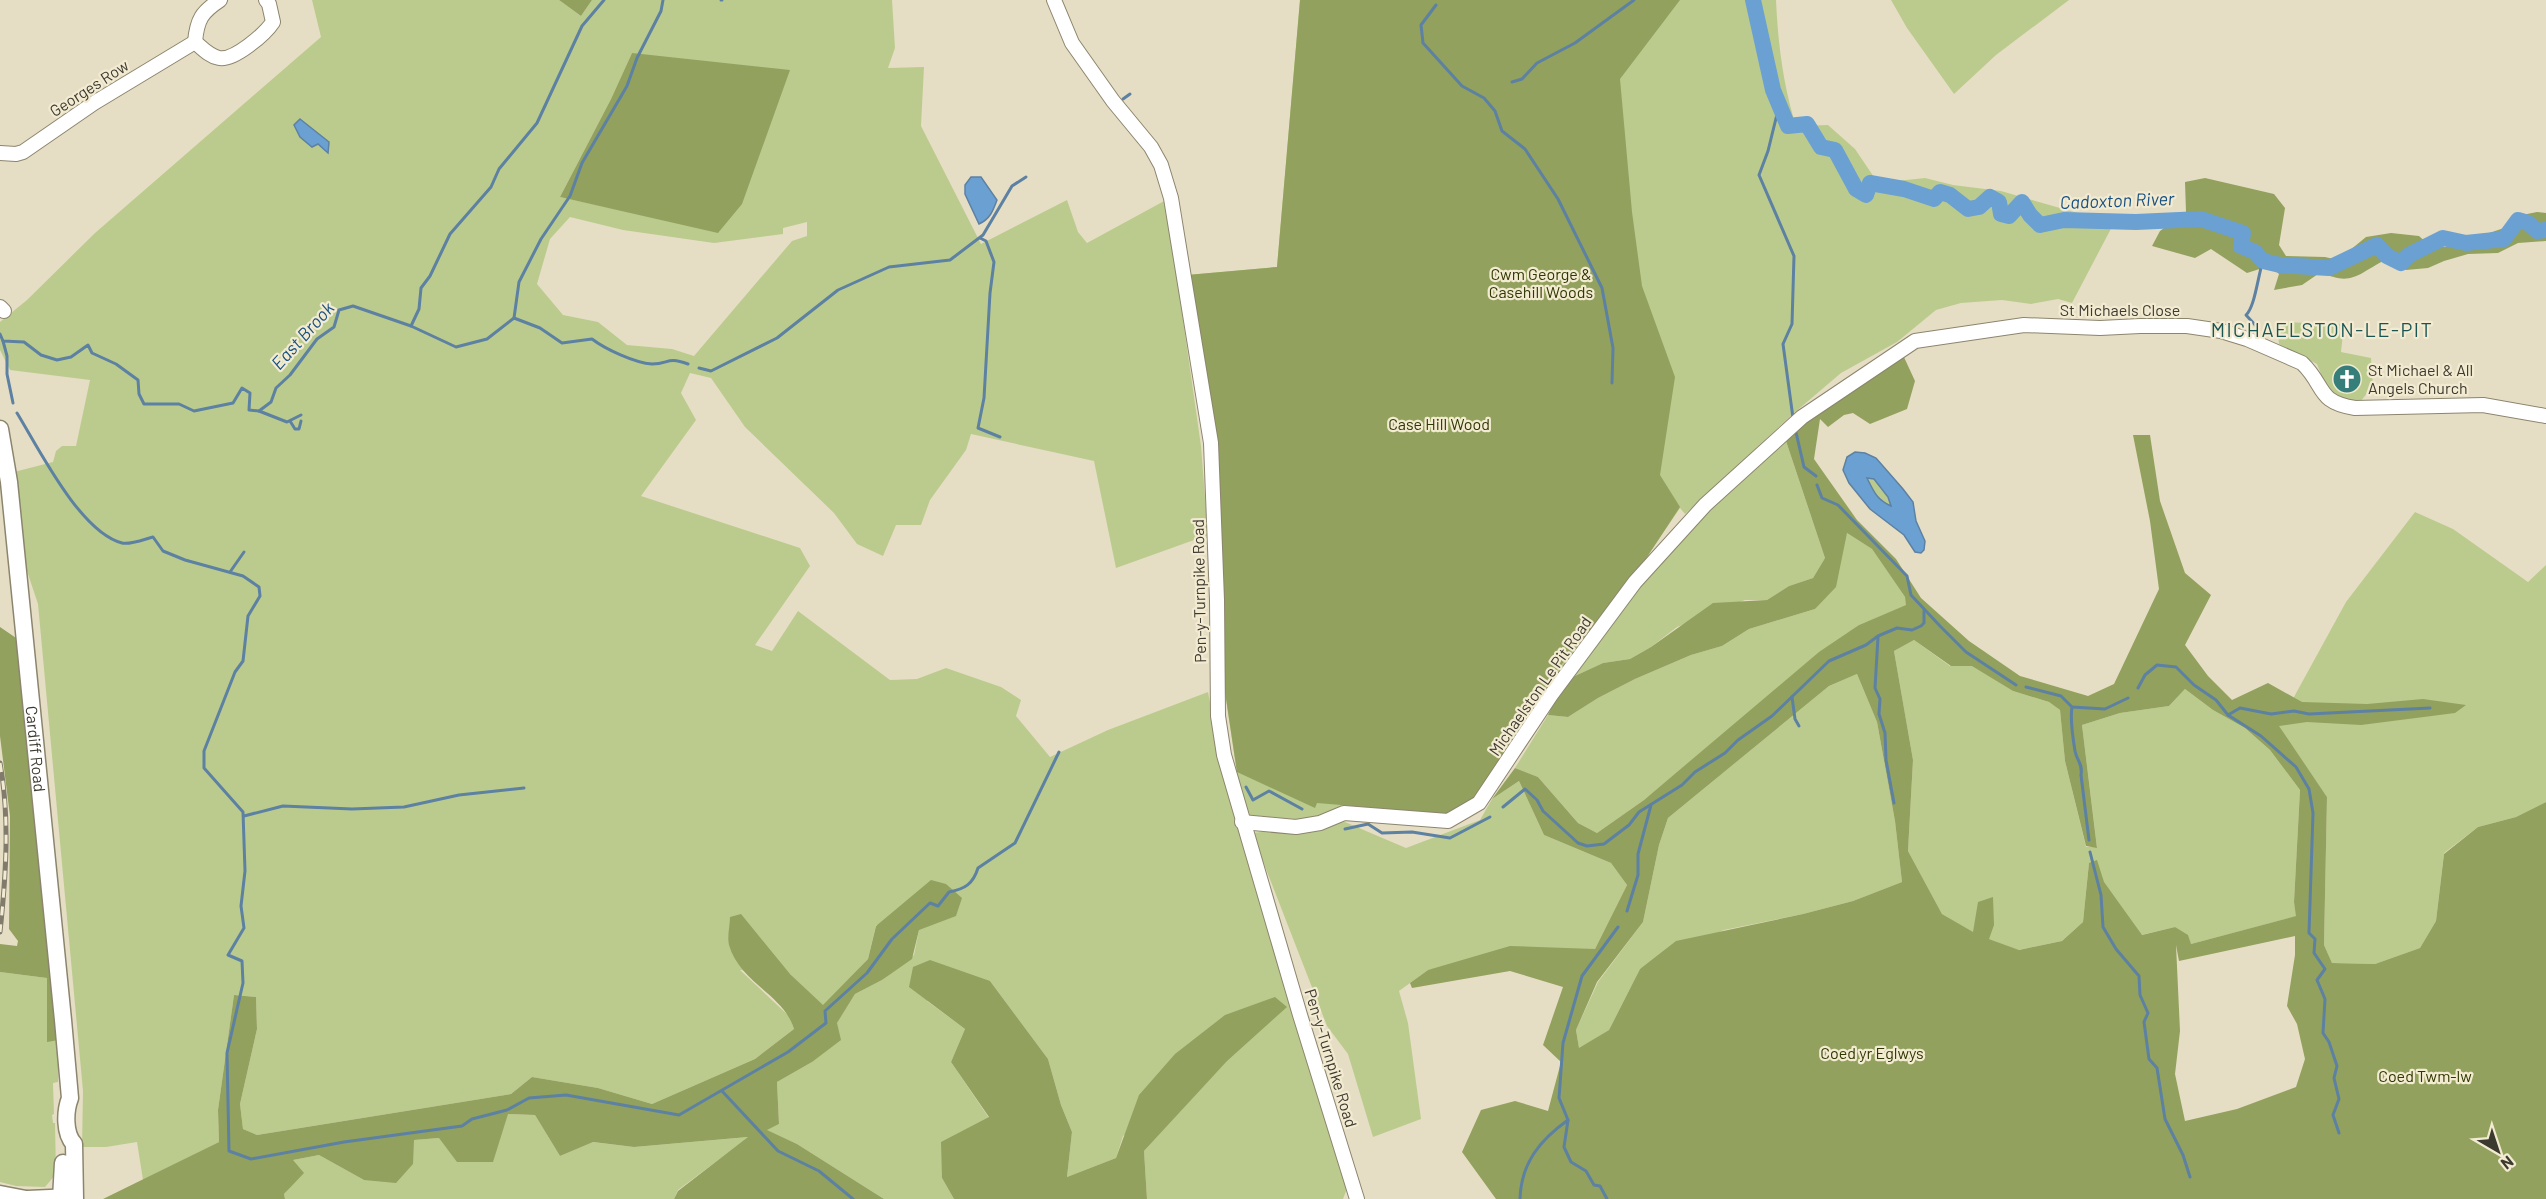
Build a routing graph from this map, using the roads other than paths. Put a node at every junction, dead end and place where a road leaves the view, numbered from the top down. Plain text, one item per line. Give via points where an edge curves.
1 (220, 0) edge
2 (266, 0) edge
3 (1054, 0) edge
4 (195, 42) junction
5 (0, 153) edge
6 (2546, 416) edge
7 (1802, 417) joint
8 (0, 429) edge
9 (1242, 822) junction
10 (0, 1194) edge
11 (68, 1198) edge
12 (27, 1199) edge
13 (1358, 1199) edge

1 - 4 street via 206,10 196,25
2 - 4 street via 273,22 265,33 233,55 221,59
3 - 9 street, Pen-y-Turnpike Road via 1072,43 1151,147 1171,198 1211,443 1218,716
4 - 5 street, Georges Row via 94,103 23,152
6 - 7 street, St Michaels Close via 2483,405 2341,406 2330,402 2302,363 2221,331 2187,326 2025,325 1915,341
7 - 9 street, Michaelston Le Pit Road via 1705,505 1635,582 1551,695 1479,803 1448,821 1344,813 1296,827
8 - 11 main road, Cardiff Road via 9,482 70,1098 69,1138 74,1144
9 - 13 street, Pen-y-Turnpike Road
10 - 12 main road
11 - 12 main road

